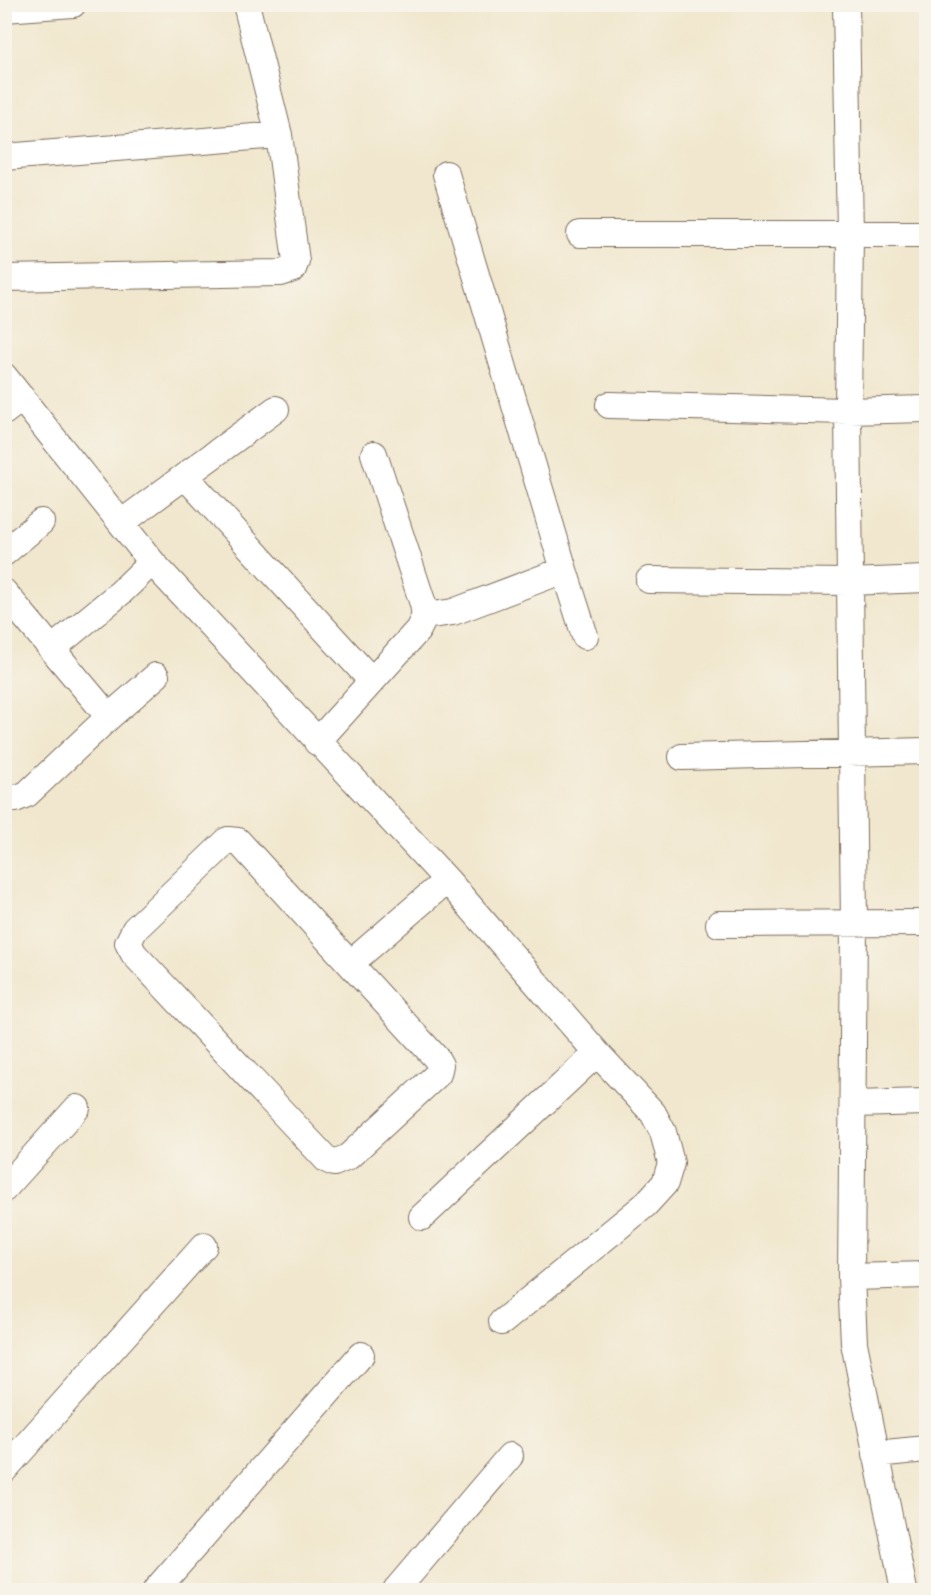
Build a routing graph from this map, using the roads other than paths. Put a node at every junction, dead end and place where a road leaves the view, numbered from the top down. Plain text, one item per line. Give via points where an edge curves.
1 (73, 4) edge
2 (246, 4) edge
3 (846, 4) edge
4 (4, 9) edge
5 (279, 135) junction
6 (4, 158) edge
7 (446, 174) dead end
8 (580, 234) dead end
9 (927, 234) edge
10 (850, 235) junction
11 (4, 278) edge
12 (4, 376) edge
13 (13, 405) edge
14 (609, 405) dead end
15 (276, 409) dead end
16 (927, 409) edge
17 (848, 411) junction
18 (374, 454) dead end
19 (185, 476) junction
20 (40, 522) dead end
21 (121, 523) junction
22 (4, 553) edge
23 (152, 562) junction
24 (564, 570) junction
25 (927, 579) edge
26 (649, 580) dead end
27 (849, 582) junction
28 (4, 592) edge
29 (425, 616) junction
30 (585, 636) dead end
31 (52, 649) junction
32 (156, 676) dead end
33 (372, 681) junction
34 (109, 717) junction
35 (317, 742) junction
36 (927, 751) edge
37 (852, 753) junction
38 (682, 757) dead end
39 (4, 794) edge
40 (447, 880) junction
41 (927, 923) edge
42 (719, 924) dead end
43 (854, 924) junction
44 (351, 963) junction
45 (597, 1053) junction
46 (927, 1102) edge
47 (854, 1104) junction
48 (77, 1108) dead end
49 (4, 1189) edge
50 (422, 1217) dead end
51 (204, 1246) dead end
52 (927, 1275) edge
53 (851, 1277) junction
54 (502, 1322) dead end
55 (361, 1355) dead end
56 (927, 1449) edge
57 (876, 1454) junction
58 (510, 1456) dead end
59 (4, 1470) edge
60 (156, 1590) edge
61 (396, 1590) edge
62 (904, 1590) edge

1 - 4 street
2 - 5 street
3 - 10 street
5 - 6 street
5 - 11 street via 296,261 292,269 281,273
7 - 24 street
8 - 10 street
9 - 10 street
10 - 17 street
12 - 13 street
13 - 21 street
14 - 17 street
15 - 19 street
16 - 17 street
17 - 27 street
18 - 29 street
19 - 21 street
19 - 33 street
20 - 22 street
21 - 23 street
23 - 31 street
23 - 35 street
24 - 29 street via 453,612
24 - 30 street
25 - 27 street
26 - 27 street
27 - 37 street
28 - 31 street
29 - 33 street via 418,630
31 - 34 street
32 - 34 street
33 - 35 street
34 - 39 street via 27,794 15,800
35 - 40 street
36 - 37 street
37 - 38 street
37 - 43 street
40 - 44 street
40 - 45 street
41 - 43 street
42 - 43 street
43 - 47 street
44 - 44 street via 238,841 228,840 135,929 128,943 134,954 334,1164 348,1157 438,1074 440,1065
45 - 50 street
45 - 54 street via 653,1113 663,1132 671,1163 665,1183 645,1204
46 - 47 street
47 - 53 street
48 - 49 street
51 - 59 street
52 - 53 street
53 - 57 street via 854,1343
55 - 60 street
56 - 57 street
57 - 62 street
58 - 61 street

